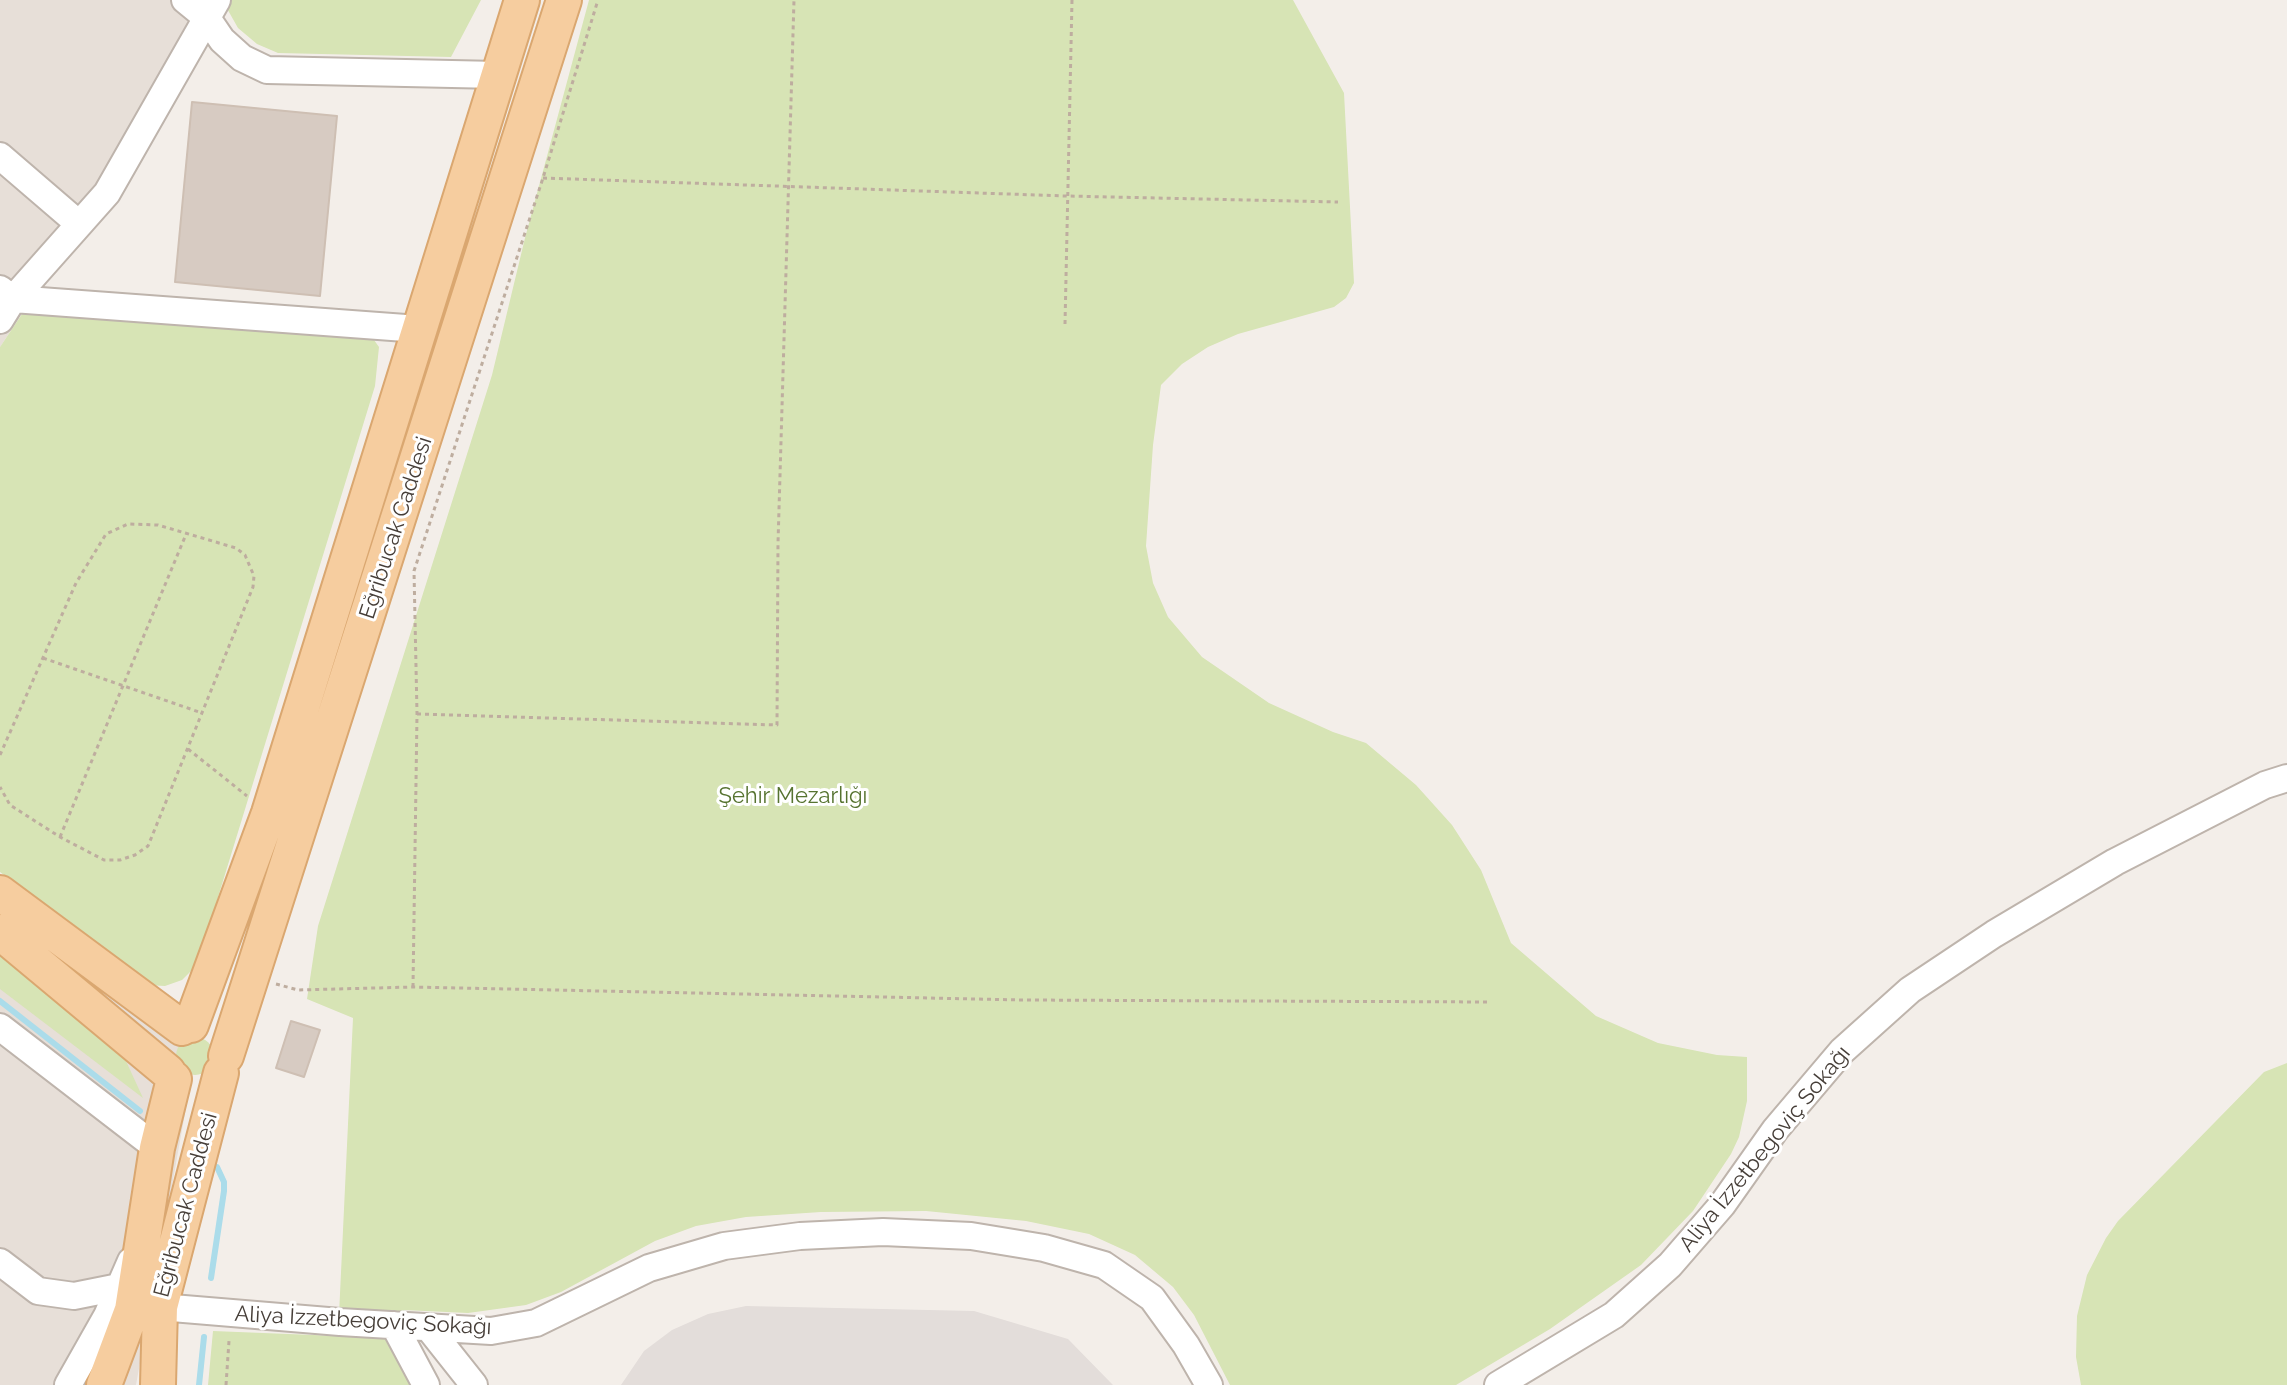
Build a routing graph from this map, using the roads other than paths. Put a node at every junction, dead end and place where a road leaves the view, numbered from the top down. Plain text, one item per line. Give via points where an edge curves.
1 (185, 0) edge
2 (522, 0) edge
3 (564, 0) edge
4 (212, 9) edge
5 (498, 75) junction
6 (0, 156) edge
7 (79, 224) junction
8 (4, 303) edge
9 (419, 329) junction
10 (2287, 778) edge
11 (0, 893) edge
12 (0, 932) edge
13 (186, 1026) junction
14 (0, 1027) edge
15 (223, 1065) junction
16 (171, 1076) junction
17 (157, 1148) junction
18 (144, 1232) junction
19 (0, 1262) edge
20 (119, 1287) junction
21 (160, 1307) junction
22 (394, 1325) junction
23 (428, 1327) junction
24 (68, 1385) edge
25 (104, 1385) edge
26 (158, 1385) edge
27 (426, 1385) edge
28 (474, 1385) edge
29 (1209, 1385) edge
30 (1498, 1385) edge

1 - 4 street
2 - 5 main road, Eğribucak Caddesi
3 - 15 main road, Eğribucak Caddesi
4 - 5 street via 222,40 267,70
4 - 7 street via 107,193
5 - 9 main road, Eğribucak Caddesi
6 - 7 street
7 - 8 street
8 - 9 street
9 - 13 main road, Eğribucak Caddesi via 269,813
10 - 30 street, Aliya İzzetbegoviç Sokağı via 2115,862 1910,990 1842,1051 1670,1265 1614,1315
11 - 13 main road
12 - 16 main road
13 - 15 main road via 215,1033 225,1048
13 - 16 main road via 174,1032 165,1047
14 - 17 street
15 - 16 main road via 199,1086
15 - 21 main road, Eğribucak Caddesi
16 - 17 main road, Eğribucak Caddesi
17 - 18 main road, Eğribucak Caddesi
18 - 20 street
18 - 25 main road, Eğribucak Caddesi via 132,1310
19 - 20 street via 38,1291 74,1296
20 - 24 street
21 - 22 street, Aliya İzzetbegoviç Sokağı
21 - 26 main road, Eğribucak Caddesi
22 - 23 street, Aliya İzzetbegoviç Sokağı
22 - 27 street
23 - 28 street
23 - 29 street, Aliya İzzetbegoviç Sokağı via 491,1331 536,1323 649,1268 724,1246 883,1232 971,1236 1104,1265 1152,1298

